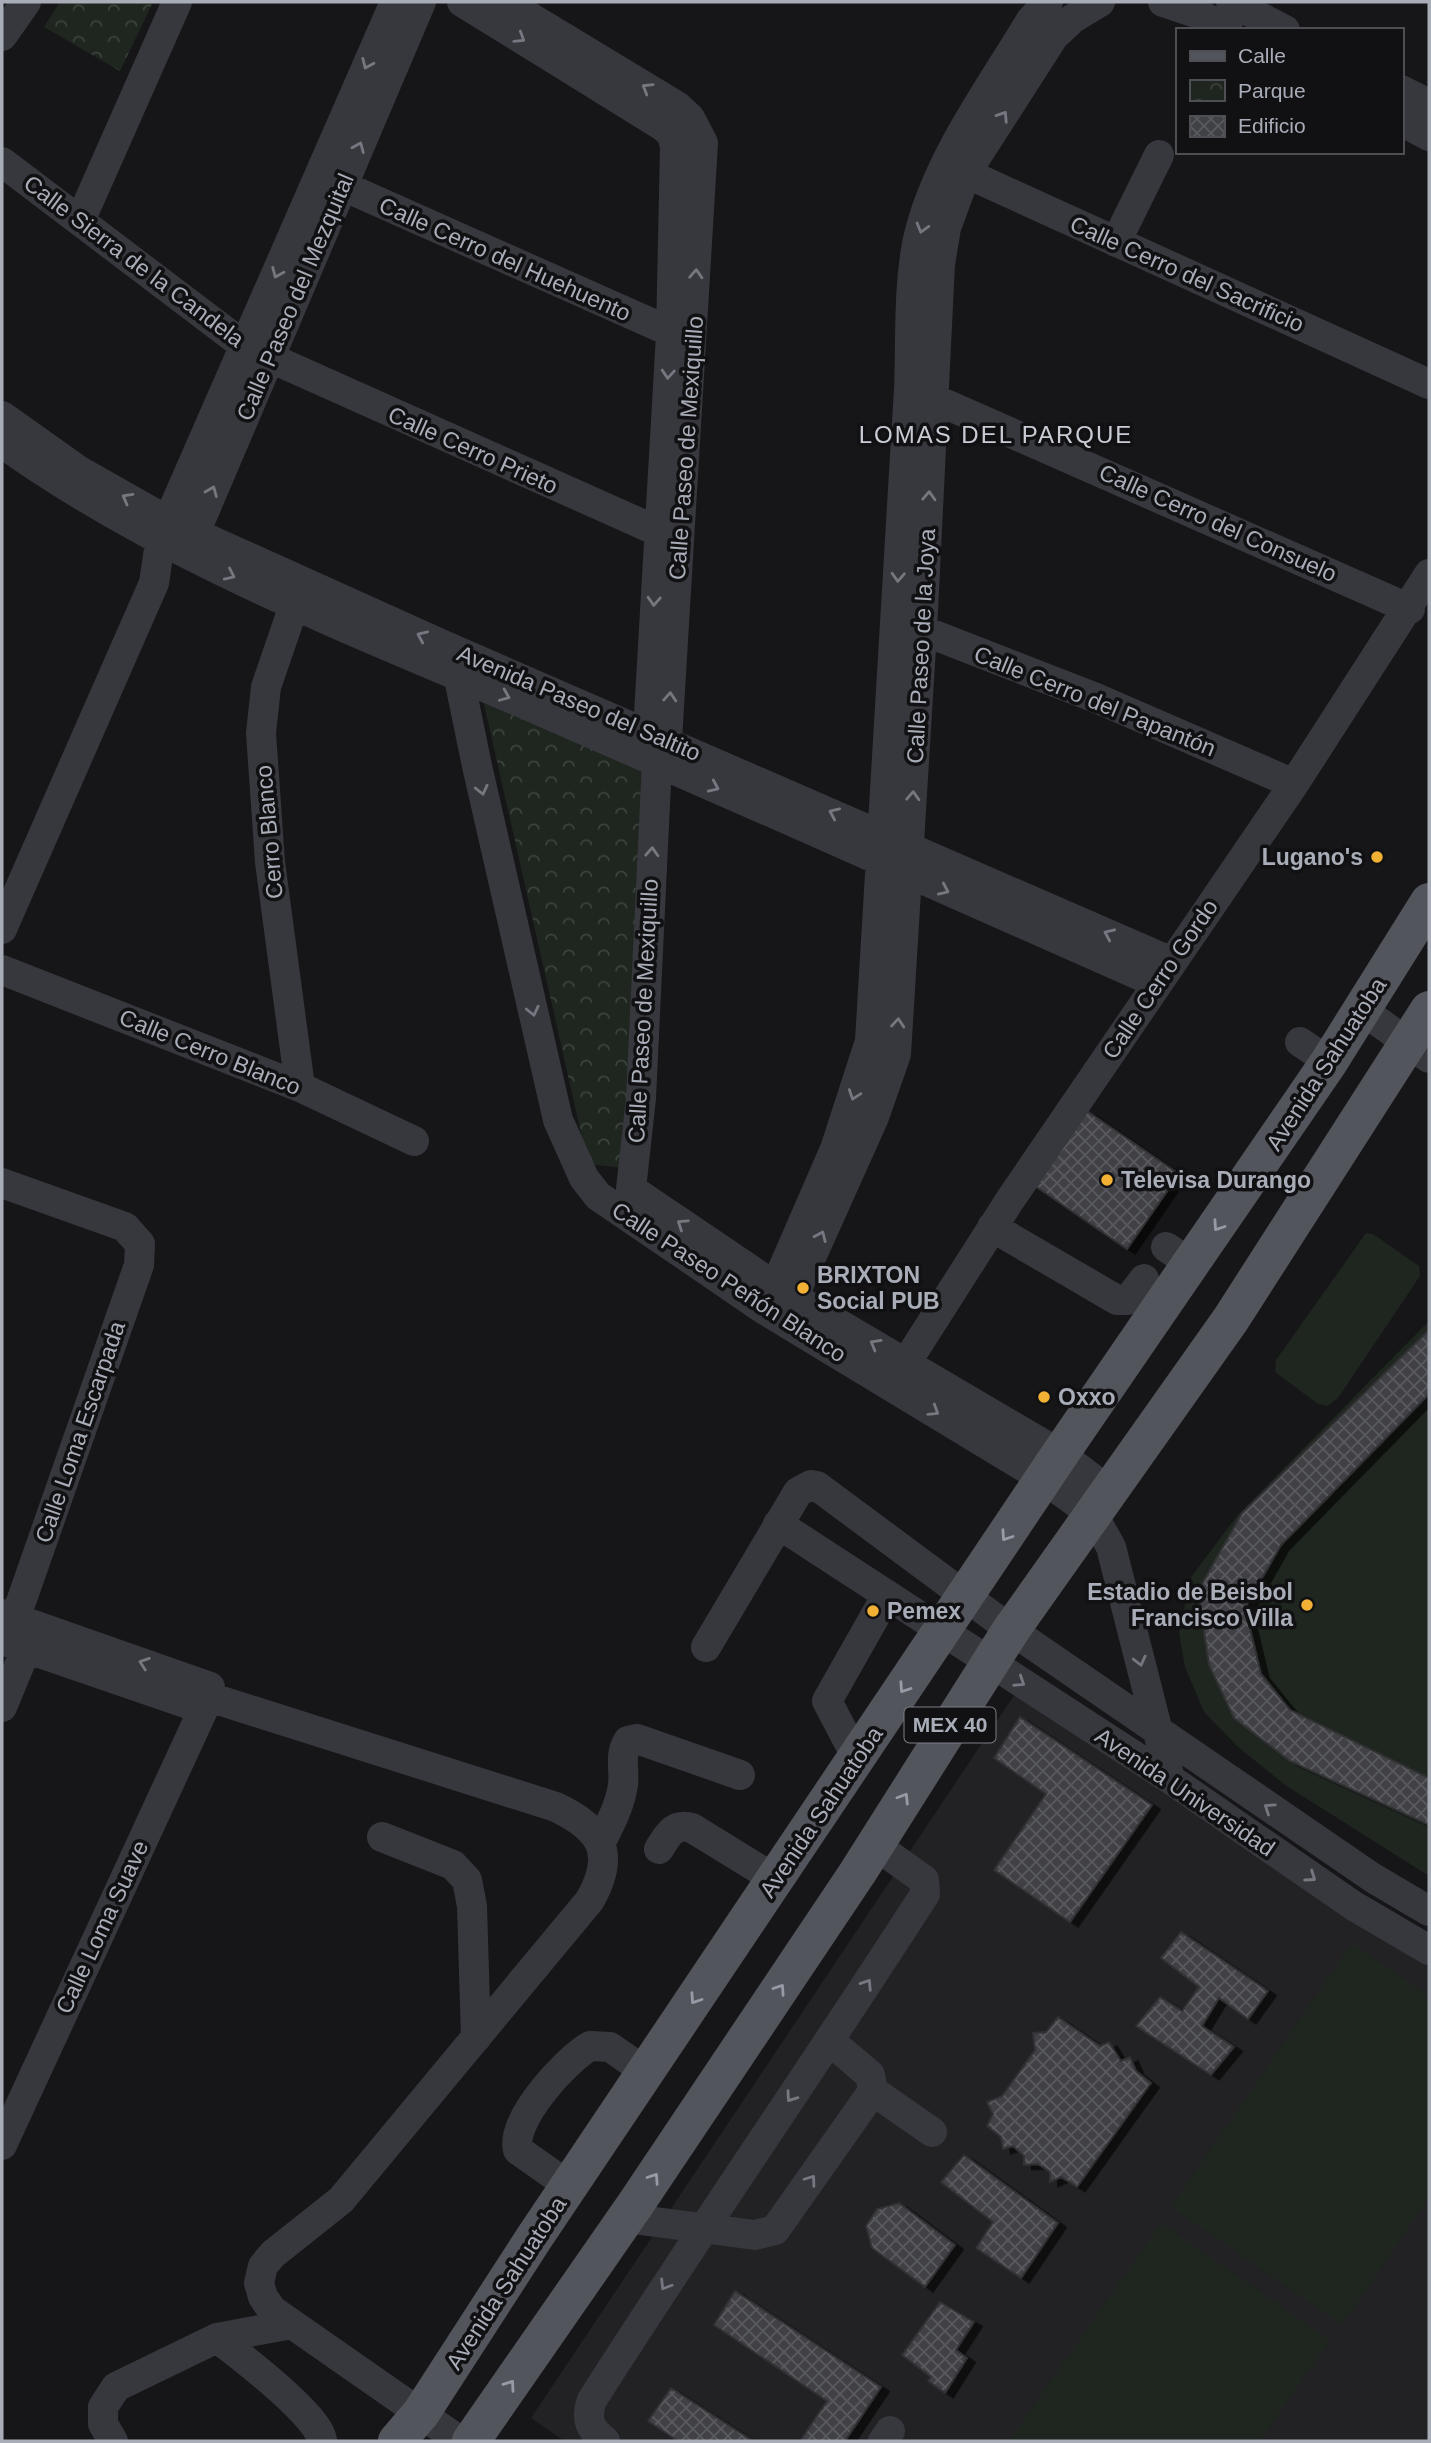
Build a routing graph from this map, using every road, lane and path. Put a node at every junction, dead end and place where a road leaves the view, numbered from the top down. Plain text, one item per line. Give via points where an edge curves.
1 (26, 2) edge
2 (177, 2) edge
3 (395, 2) edge
4 (421, 2) edge
5 (462, 2) edge
6 (505, 2) edge
7 (1048, 2) edge
8 (1100, 2) edge
9 (1163, 2) edge
10 (1231, 2) edge
11 (1224, 28) edge
12 (1281, 28) edge
13 (2, 36) edge
14 (1403, 91) edge
15 (1429, 104) edge
16 (1403, 122) edge
17 (685, 133) junction
18 (1429, 136) edge
19 (1159, 155) dead end
20 (2, 162) edge
21 (956, 169) junction
22 (330, 180) junction
23 (80, 221) junction
24 (1116, 242) junction
25 (682, 338) junction
26 (257, 352) junction
27 (1429, 384) edge
28 (922, 393) junction
29 (2, 416) edge
30 (2, 443) edge
31 (669, 536) junction
32 (176, 537) junction
33 (1429, 574) edge
34 (297, 594) junction
35 (1410, 609) junction
36 (909, 626) junction
37 (455, 662) junction
38 (657, 751) junction
39 (1294, 784) junction
40 (896, 855) junction
41 (1429, 902) edge
42 (2, 929) edge
43 (2, 970) edge
44 (1164, 972) junction
45 (1362, 1010) junction
46 (1429, 1010) edge
47 (1418, 1050) edge
48 (1315, 1052) junction
49 (300, 1087) junction
50 (1356, 1120) junction
51 (414, 1141) dead end
52 (2, 1183) edge
53 (620, 1197) junction
54 (992, 1227) junction
55 (1144, 1279) dead end
56 (779, 1304) junction
57 (899, 1373) junction
58 (1052, 1466) junction
59 (1102, 1503) junction
60 (778, 1524) junction
61 (887, 1595) junction
62 (967, 1595) junction
63 (16, 1630) edge
64 (1011, 1630) junction
65 (942, 1632) junction
66 (706, 1647) dead end
67 (990, 1662) junction
68 (207, 1697) junction
69 (2, 1707) edge
70 (1158, 1732) junction
71 (857, 1758) junction
72 (740, 1775) dead end
73 (1170, 1779) junction
74 (382, 1838) dead end
75 (600, 1844) junction
76 (875, 1845) junction
77 (659, 1849) dead end
78 (1373, 1878) junction
79 (775, 1879) junction
80 (1354, 1906) junction
81 (1429, 1911) edge
82 (1429, 1950) edge
83 (476, 2038) junction
84 (830, 2041) junction
85 (646, 2072) junction
86 (873, 2091) junction
87 (932, 2132) dead end
88 (2, 2145) edge
89 (569, 2186) junction
90 (625, 2218) junction
91 (701, 2227) junction
92 (292, 2324) junction
93 (217, 2338) junction
94 (409, 2427) edge
95 (113, 2441) edge
96 (322, 2441) edge
97 (460, 2441) edge
98 (471, 2441) edge
99 (605, 2441) edge

1 - 13 street
2 - 23 street
3 -> 22 street, Calle Paseo del Mezquital
22 -> 4 street, Calle Paseo del Mezquital
5 -> 17 street via 664,127
17 -> 6 street via 677,106
7 - 21 street, Calle Paseo de la Joya via 1031,20
21 -> 8 street, Calle Paseo de la Joya via 1054,36
9 - 11 street
10 - 12 street
14 - 15 street
16 - 18 street
17 - 25 street, Calle Paseo de Mexiquillo via 677,165
19 - 24 street
20 - 23 street, Calle Sierra de la Candela
21 - 24 street, Calle Cerro del Sacrificio
21 - 28 street, Calle Paseo de la Joya via 930,200 918,240 913,284
22 - 25 street, Calle Cerro del Huehuento
22 - 26 street, Calle Paseo del Mezquital
23 - 26 street, Calle Sierra de la Candela
24 - 27 street, Calle Cerro del Sacrificio
25 - 31 street, Calle Paseo de Mexiquillo
26 - 31 street, Calle Cerro Prieto
26 - 32 street, Calle Paseo del Mezquital
28 - 35 street, Calle Cerro del Consuelo
28 - 36 street, Calle Paseo de la Joya
32 -> 29 street, Avenida Paseo del Saltito
30 - 32 street, Avenida Paseo del Saltito via 81,496
31 - 38 street, Calle Paseo de Mexiquillo
32 - 34 street, Avenida Paseo del Saltito
32 - 42 street, Calle Paseo del Mezquital
33 - 35 street, Calle Cerro Gordo
34 - 37 street, Avenida Paseo del Saltito
34 - 49 street, Cerro Blanco via 266,687 261,733 270,862
35 - 39 street, Calle Cerro Gordo
36 - 39 street, Calle Cerro del Papantón via 1096,698
36 - 40 street, Calle Paseo de la Joya
37 - 38 street, Avenida Paseo del Saltito
37 -> 53 street, Calle Paseo Peñón Blanco via 558,1120 584,1178
38 - 40 street, Avenida Paseo del Saltito
53 -> 38 street, Calle Paseo de Mexiquillo via 641,1098
39 - 44 street, Calle Cerro Gordo
40 - 44 street, Avenida Paseo del Saltito
40 - 56 street, Calle Paseo de la Joya via 865,1061
41 - 45 main road, Avenida Sahuatoba / MEX 40
43 - 49 street, Calle Cerro Blanco
44 - 54 street, Calle Cerro Gordo
45 - 47 street
45 - 48 main road, Avenida Sahuatoba / MEX 40
46 - 47 main road, MEX 40
47 - 50 main road, MEX 40
48 - 50 main road via 1347,1082
48 -> 58 main road, Avenida Sahuatoba / MEX 40 via 1179,1256
49 - 51 street, Calle Cerro Blanco
50 - 59 main road, MEX 40 via 1231,1319
52 - 63 street, Calle Loma Escarpada via 125,1227 141,1244 139,1265
53 - 56 street, Calle Paseo Peñón Blanco
54 - 55 street via 1117,1300 1128,1300
54 - 57 street, Calle Cerro Gordo
56 - 57 street, Calle Paseo Peñón Blanco
57 - 58 street, Calle Paseo Peñón Blanco
58 - 59 street, Calle Paseo Peñón Blanco
58 -> 62 main road, Avenida Sahuatoba / MEX 40
59 - 64 main road, MEX 40
59 -> 70 street
60 - 61 street, Avenida Universidad
60 - 62 street, Avenida Universidad via 798,1492 811,1485 824,1489
60 - 66 street
61 - 65 street, Avenida Universidad
61 - 71 street via 827,1701
62 - 64 street, Avenida Universidad
62 - 65 main road, Avenida Sahuatoba / MEX 40
63 - 68 street
63 - 69 street, Calle Loma Escarpada
64 - 67 main road, MEX 40
64 - 70 street, Avenida Universidad
65 - 67 street, Avenida Universidad
65 -> 71 main road, Avenida Sahuatoba / MEX 40
67 -> 73 street, Avenida Universidad
76 -> 67 main road, MEX 40
68 - 75 street via 556,1807 581,1819
68 - 88 street, Calle Loma Suave
70 - 73 street
78 -> 70 street, Avenida Universidad
71 - 79 main road, Avenida Sahuatoba / MEX 40
72 - 75 street via 637,1739 628,1741 623,1750 623,1785
73 -> 80 street, Avenida Universidad
74 - 83 street via 453,1865 467,1880 472,1906
75 - 83 street via 604,1861 601,1880 590,1900
84 -> 76 street via 927,1889 924,1880
90 -> 76 main road, MEX 40
77 - 79 street via 672,1829 692,1828
78 - 80 street
78 - 81 street, Avenida Universidad
79 -> 85 main road, Avenida Sahuatoba / MEX 40
80 - 82 street, Avenida Universidad
83 - 92 street via 341,2200 263,2266 259,2283 263,2297
84 - 86 street via 870,2075
84 -> 91 street
85 - 89 main road, Avenida Sahuatoba / MEX 40
85 - 89 street via 610,2047 590,2046 552,2080 527,2114 517,2134 518,2150
86 - 87 street
91 -> 86 street via 755,2235 775,2230
89 - 94 main road, Avenida Sahuatoba / MEX 40
90 - 91 street
98 -> 90 main road, MEX 40
91 -> 99 street via 592,2400 588,2422
92 - 93 street
92 - 94 street
93 - 95 street via 116,2387 103,2407 103,2424
93 - 96 street via 313,2421
94 - 97 street

